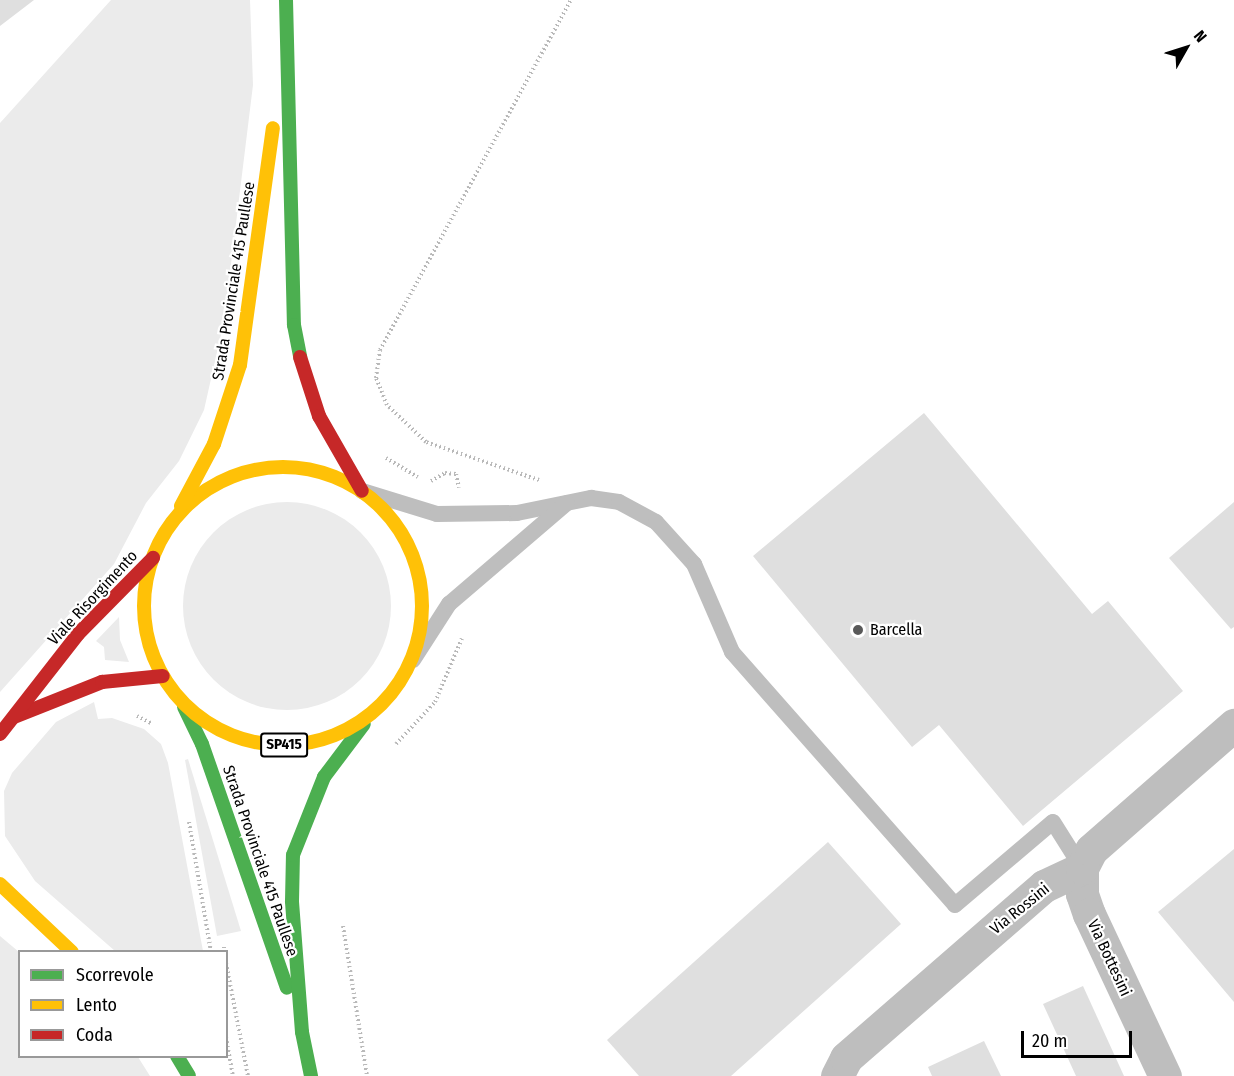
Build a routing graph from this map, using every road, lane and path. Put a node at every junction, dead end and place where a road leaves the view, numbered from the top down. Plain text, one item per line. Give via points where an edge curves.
1 (286, 0) edge
2 (570, 0) edge
3 (286, 34) junction
4 (381, 453) dead end
5 (456, 474) dead end
6 (362, 491) junction
7 (570, 500) junction
8 (174, 519) junction
9 (153, 558) junction
10 (464, 633) dead end
11 (413, 660) junction
12 (163, 676) junction
13 (182, 702) junction
14 (131, 714) dead end
15 (369, 717) junction
16 (12, 718) junction
17 (1234, 725) edge
18 (154, 726) dead end
19 (0, 734) edge
20 (387, 751) dead end
21 (188, 817) dead end
22 (1082, 868) junction
23 (0, 884) edge
24 (343, 926) dead end
25 (71, 950) edge
26 (212, 950) edge
27 (228, 973) edge
28 (302, 1032) junction
29 (228, 1048) edge
30 (178, 1058) edge
31 (189, 1076) edge
32 (233, 1076) edge
33 (248, 1076) edge
34 (311, 1076) edge
35 (367, 1076) edge
36 (837, 1076) edge
37 (1165, 1076) edge

1 - 3 main road, Strada Provinciale 415 Paullese / SP415
2 - 7 path via 380,350 376,378 387,405 426,442 540,480
3 - 6 main road, Strada Provinciale 415 Paullese / SP415 via 294,325 304,377 319,416
3 - 8 main road, Strada Provinciale 415 Paullese / SP415 via 240,365 214,444
4 - 5 path via 422,480 435,482 445,473
6 - 7 lane via 437,514 518,513
6 - 8 main road, Strada Provinciale 415 Paullese / SP415 via 324,473 283,466 242,473 204,491
6 - 11 main road, Strada Provinciale 415 Paullese / SP415 via 396,524 418,566 423,614
7 - 11 lane via 449,604
7 - 22 lane via 619,502 656,522 694,564 732,652 955,905 1053,822
8 - 9 main road, Strada Provinciale 415 Paullese / SP415
9 - 12 main road, Strada Provinciale 415 Paullese / SP415 via 144,601 149,645
9 - 16 main road, Viale Risorgimento via 78,634
10 - 20 path via 435,702
11 - 15 main road, Strada Provinciale 415 Paullese / SP415 via 387,700
12 - 13 main road, Strada Provinciale 415 Paullese / SP415
12 - 16 main road via 102,682
13 - 15 main road, Strada Provinciale 415 Paullese / SP415 via 209,724 240,739 273,745 340,735
13 - 28 main road, Strada Provinciale 415 Paullese / SP415 via 202,744
14 - 18 path
15 - 28 main road, Strada Provinciale 415 Paullese / SP415 via 324,777 293,855 292,902
16 - 19 main road, Viale Risorgimento
17 - 22 street via 1091,850
21 - 26 path
22 - 36 street, Via Rossini via 1044,886 846,1058
22 - 37 street, Via Bottesini via 1082,894 1089,914
23 - 25 main road
24 - 35 path
27 - 33 path
28 - 34 main road, Strada Provinciale 415 Paullese / SP415
29 - 32 path
30 - 31 main road

